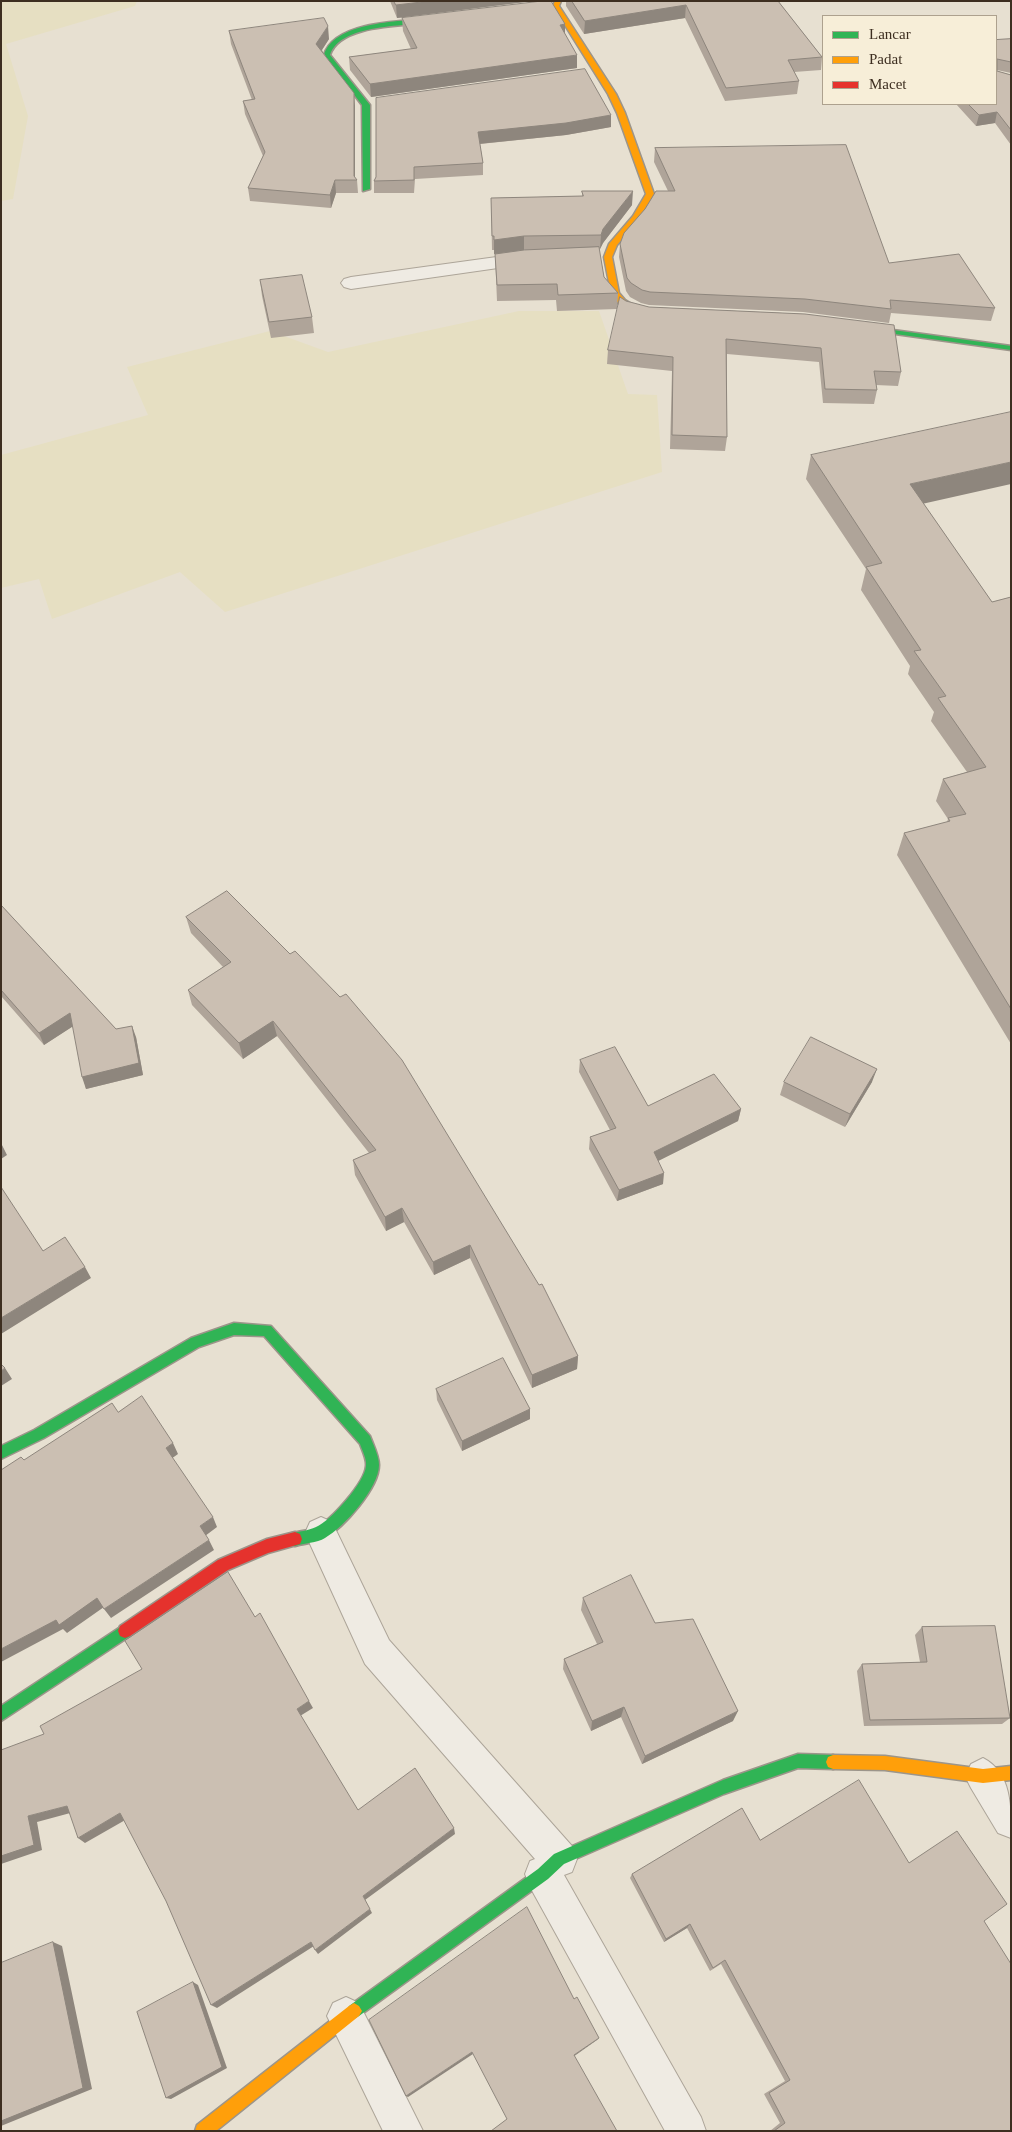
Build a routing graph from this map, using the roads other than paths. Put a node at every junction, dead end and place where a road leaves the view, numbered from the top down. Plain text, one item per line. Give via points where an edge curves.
1 (554, 5) edge
2 (451, 19) edge
3 (598, 72) junction
4 (578, 75) edge
5 (385, 102) edge
6 (366, 105) junction
7 (366, 189) dead end
8 (552, 258) edge
9 (351, 283) dead end
10 (668, 314) edge
11 (850, 326) edge
12 (1011, 348) edge
13 (1, 1453) edge
14 (322, 1533) junction
15 (1, 1714) edge
16 (997, 1775) edge
17 (1011, 1820) edge
18 (551, 1866) junction
19 (346, 2016) junction
20 (203, 2131) edge
21 (404, 2131) edge
22 (687, 2131) edge

1 - 3 street
2 - 6 street via 374,28 348,34 333,44 326,55
3 - 4 street
3 - 10 street via 622,113 650,194 636,217 599,258 622,302 648,313
5 - 6 street
6 - 7 street
8 - 9 street via 524,258
11 - 12 street
13 - 14 street via 195,1342 234,1329 267,1330 365,1440 373,1464 370,1480 352,1505
14 - 15 street via 267,1546 223,1565
14 - 18 street via 377,1652
16 - 17 street
16 - 18 street via 885,1763 798,1761 723,1786
18 - 19 street
18 - 22 street
19 - 20 street
19 - 21 street

